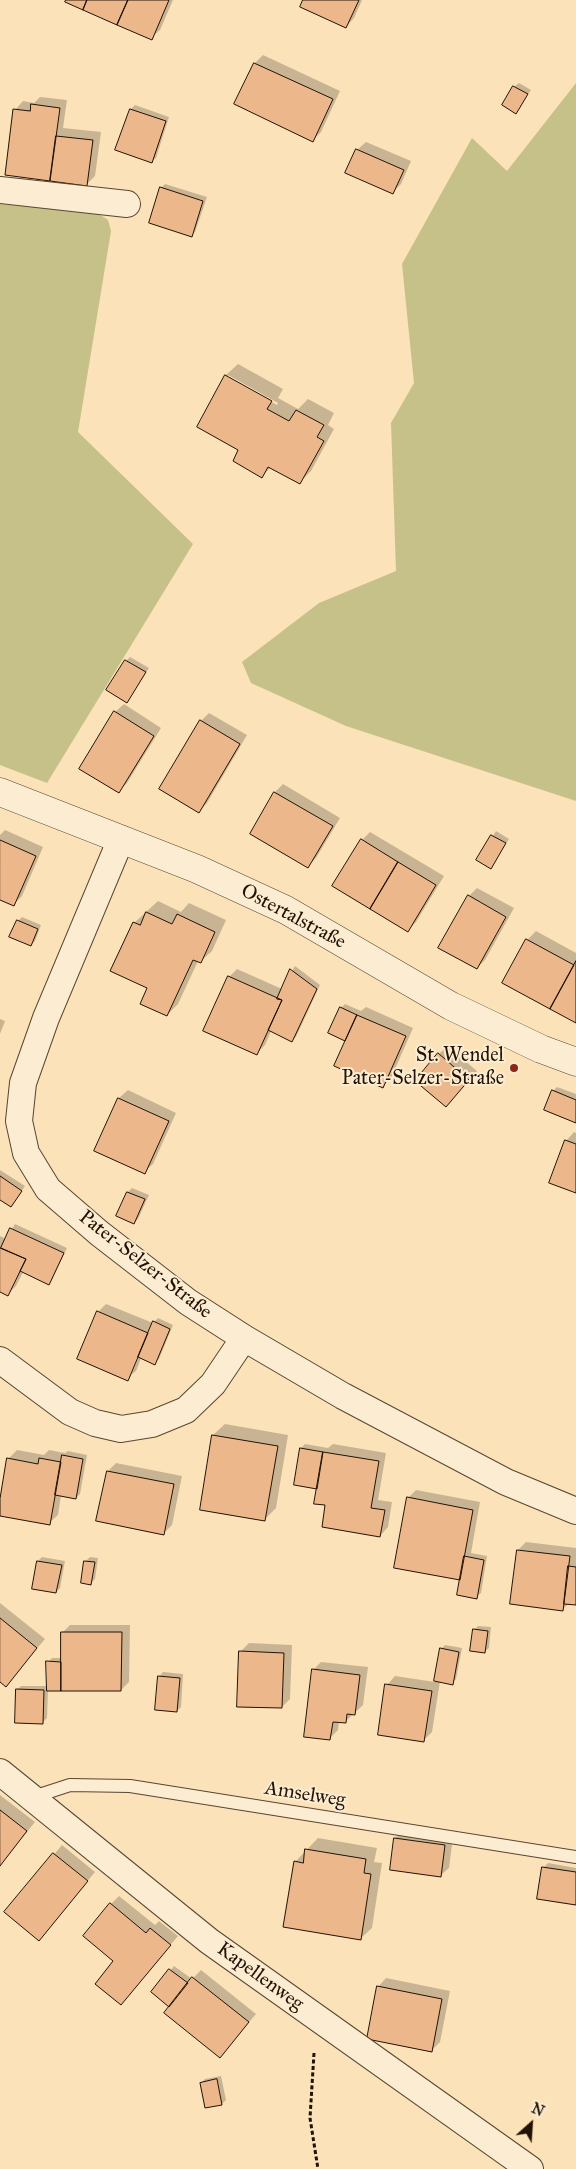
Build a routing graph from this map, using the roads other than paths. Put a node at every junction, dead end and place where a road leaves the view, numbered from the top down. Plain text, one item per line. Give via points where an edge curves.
1 (0, 190) edge
2 (127, 204) dead end
3 (0, 792) edge
4 (121, 840) junction
5 (576, 1062) edge
6 (244, 1338) junction
7 (0, 1360) edge
8 (576, 1511) edge
9 (0, 1772) edge
10 (30, 1798) junction
11 (576, 1856) edge
12 (530, 2169) edge

1 - 2 street
3 - 4 street, Ostertalstraße
4 - 5 street, Ostertalstraße via 197,869 286,910 451,1006
4 - 6 street, Pater-Selzer-Straße via 46,1018 23,1083 20,1121 26,1153 48,1188 99,1233 188,1302
6 - 7 street via 213,1384 186,1410 152,1424 121,1429 95,1424 70,1412
6 - 8 street, Pater-Selzer-Straße via 343,1396 506,1482
9 - 10 street, Kapellenweg
10 - 11 lane, Amselweg via 70,1785 130,1786
10 - 12 street, Kapellenweg via 209,1941

